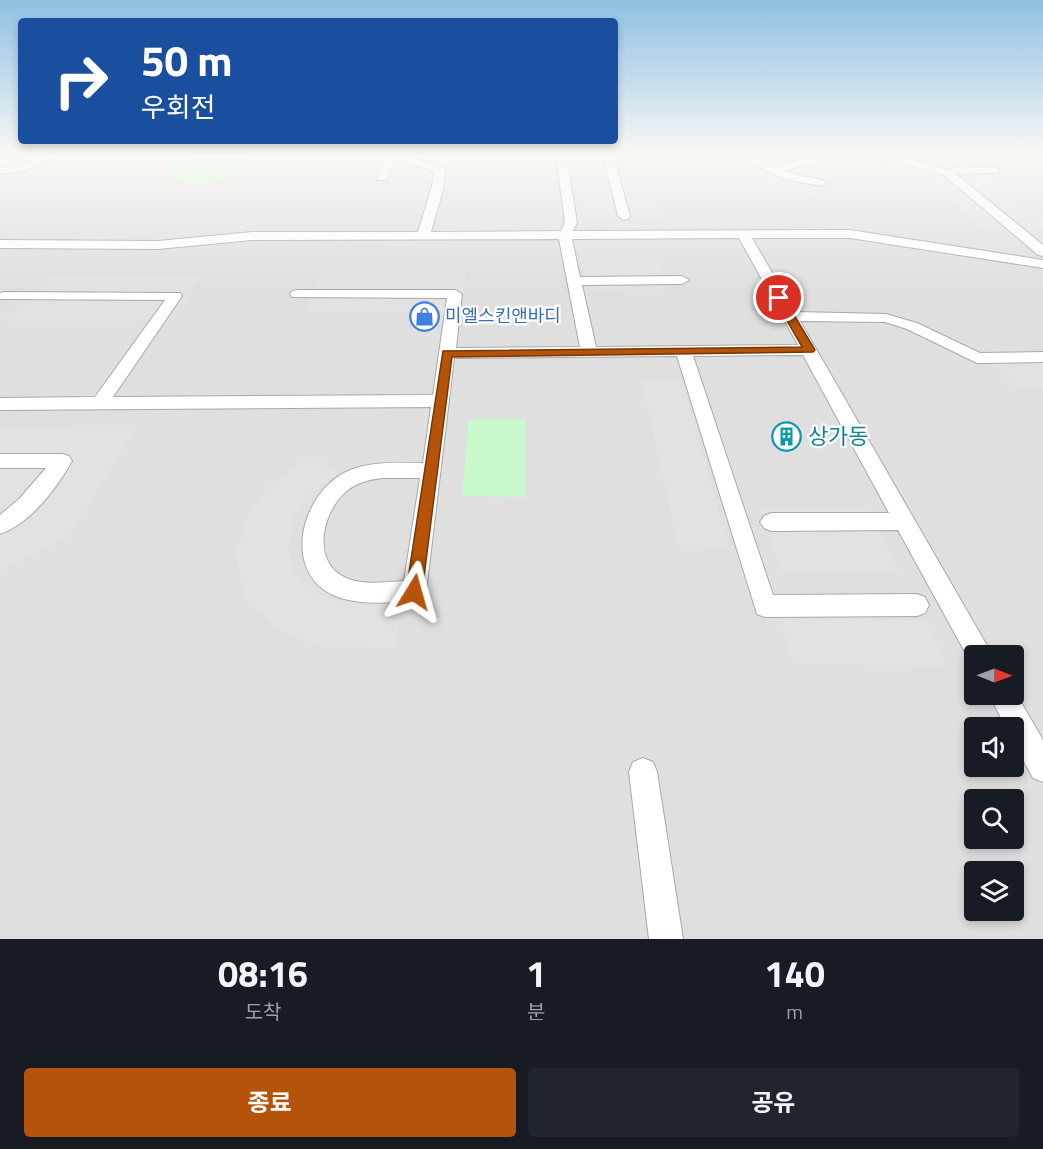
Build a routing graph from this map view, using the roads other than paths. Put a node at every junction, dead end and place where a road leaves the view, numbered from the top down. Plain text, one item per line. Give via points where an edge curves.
1 (434, 199) edge
2 (568, 199) edge
3 (619, 199) edge
4 (979, 199) edge
5 (624, 216) dead end
6 (743, 234) junction
7 (565, 235) junction
8 (423, 236) junction
9 (0, 244) edge
10 (1043, 252) edge
11 (1043, 264) edge
12 (576, 280) junction
13 (682, 280) dead end
14 (297, 294) dead end
15 (4, 296) dead end
16 (790, 317) junction
17 (810, 350) junction
18 (684, 352) junction
19 (447, 353) junction
20 (589, 353) junction
21 (1043, 357) edge
22 (441, 401) junction
23 (100, 403) junction
24 (0, 404) edge
25 (0, 460) edge
26 (432, 471) junction
27 (906, 521) junction
28 (771, 522) dead end
29 (0, 525) edge
30 (917, 605) dead end
31 (975, 645) edge
32 (1008, 705) edge
33 (1043, 768) edge
34 (642, 772) dead end
35 (666, 939) edge

1 - 8 lane
2 - 7 lane via 571,222
3 - 5 lane
4 - 10 lane
6 - 7 lane
6 - 11 lane via 850,234
6 - 16 lane
7 - 8 lane
7 - 12 lane
8 - 9 lane via 252,236 165,245
12 - 13 lane
12 - 20 lane
14 - 19 lane via 455,294
15 - 23 lane via 175,296
16 - 17 lane
16 - 21 lane via 886,318 912,326 977,358
17 - 18 lane
17 - 27 lane
18 - 20 lane
18 - 30 lane via 765,606
19 - 20 lane
19 - 22 lane
22 - 23 lane
22 - 26 lane
23 - 24 lane
25 - 29 lane via 62,461 14,519
26 - 26 lane via 414,592 364,591 340,587 323,577 312,544 322,504 333,489 353,477 372,473
27 - 28 lane
27 - 31 lane
32 - 33 lane
34 - 35 lane

